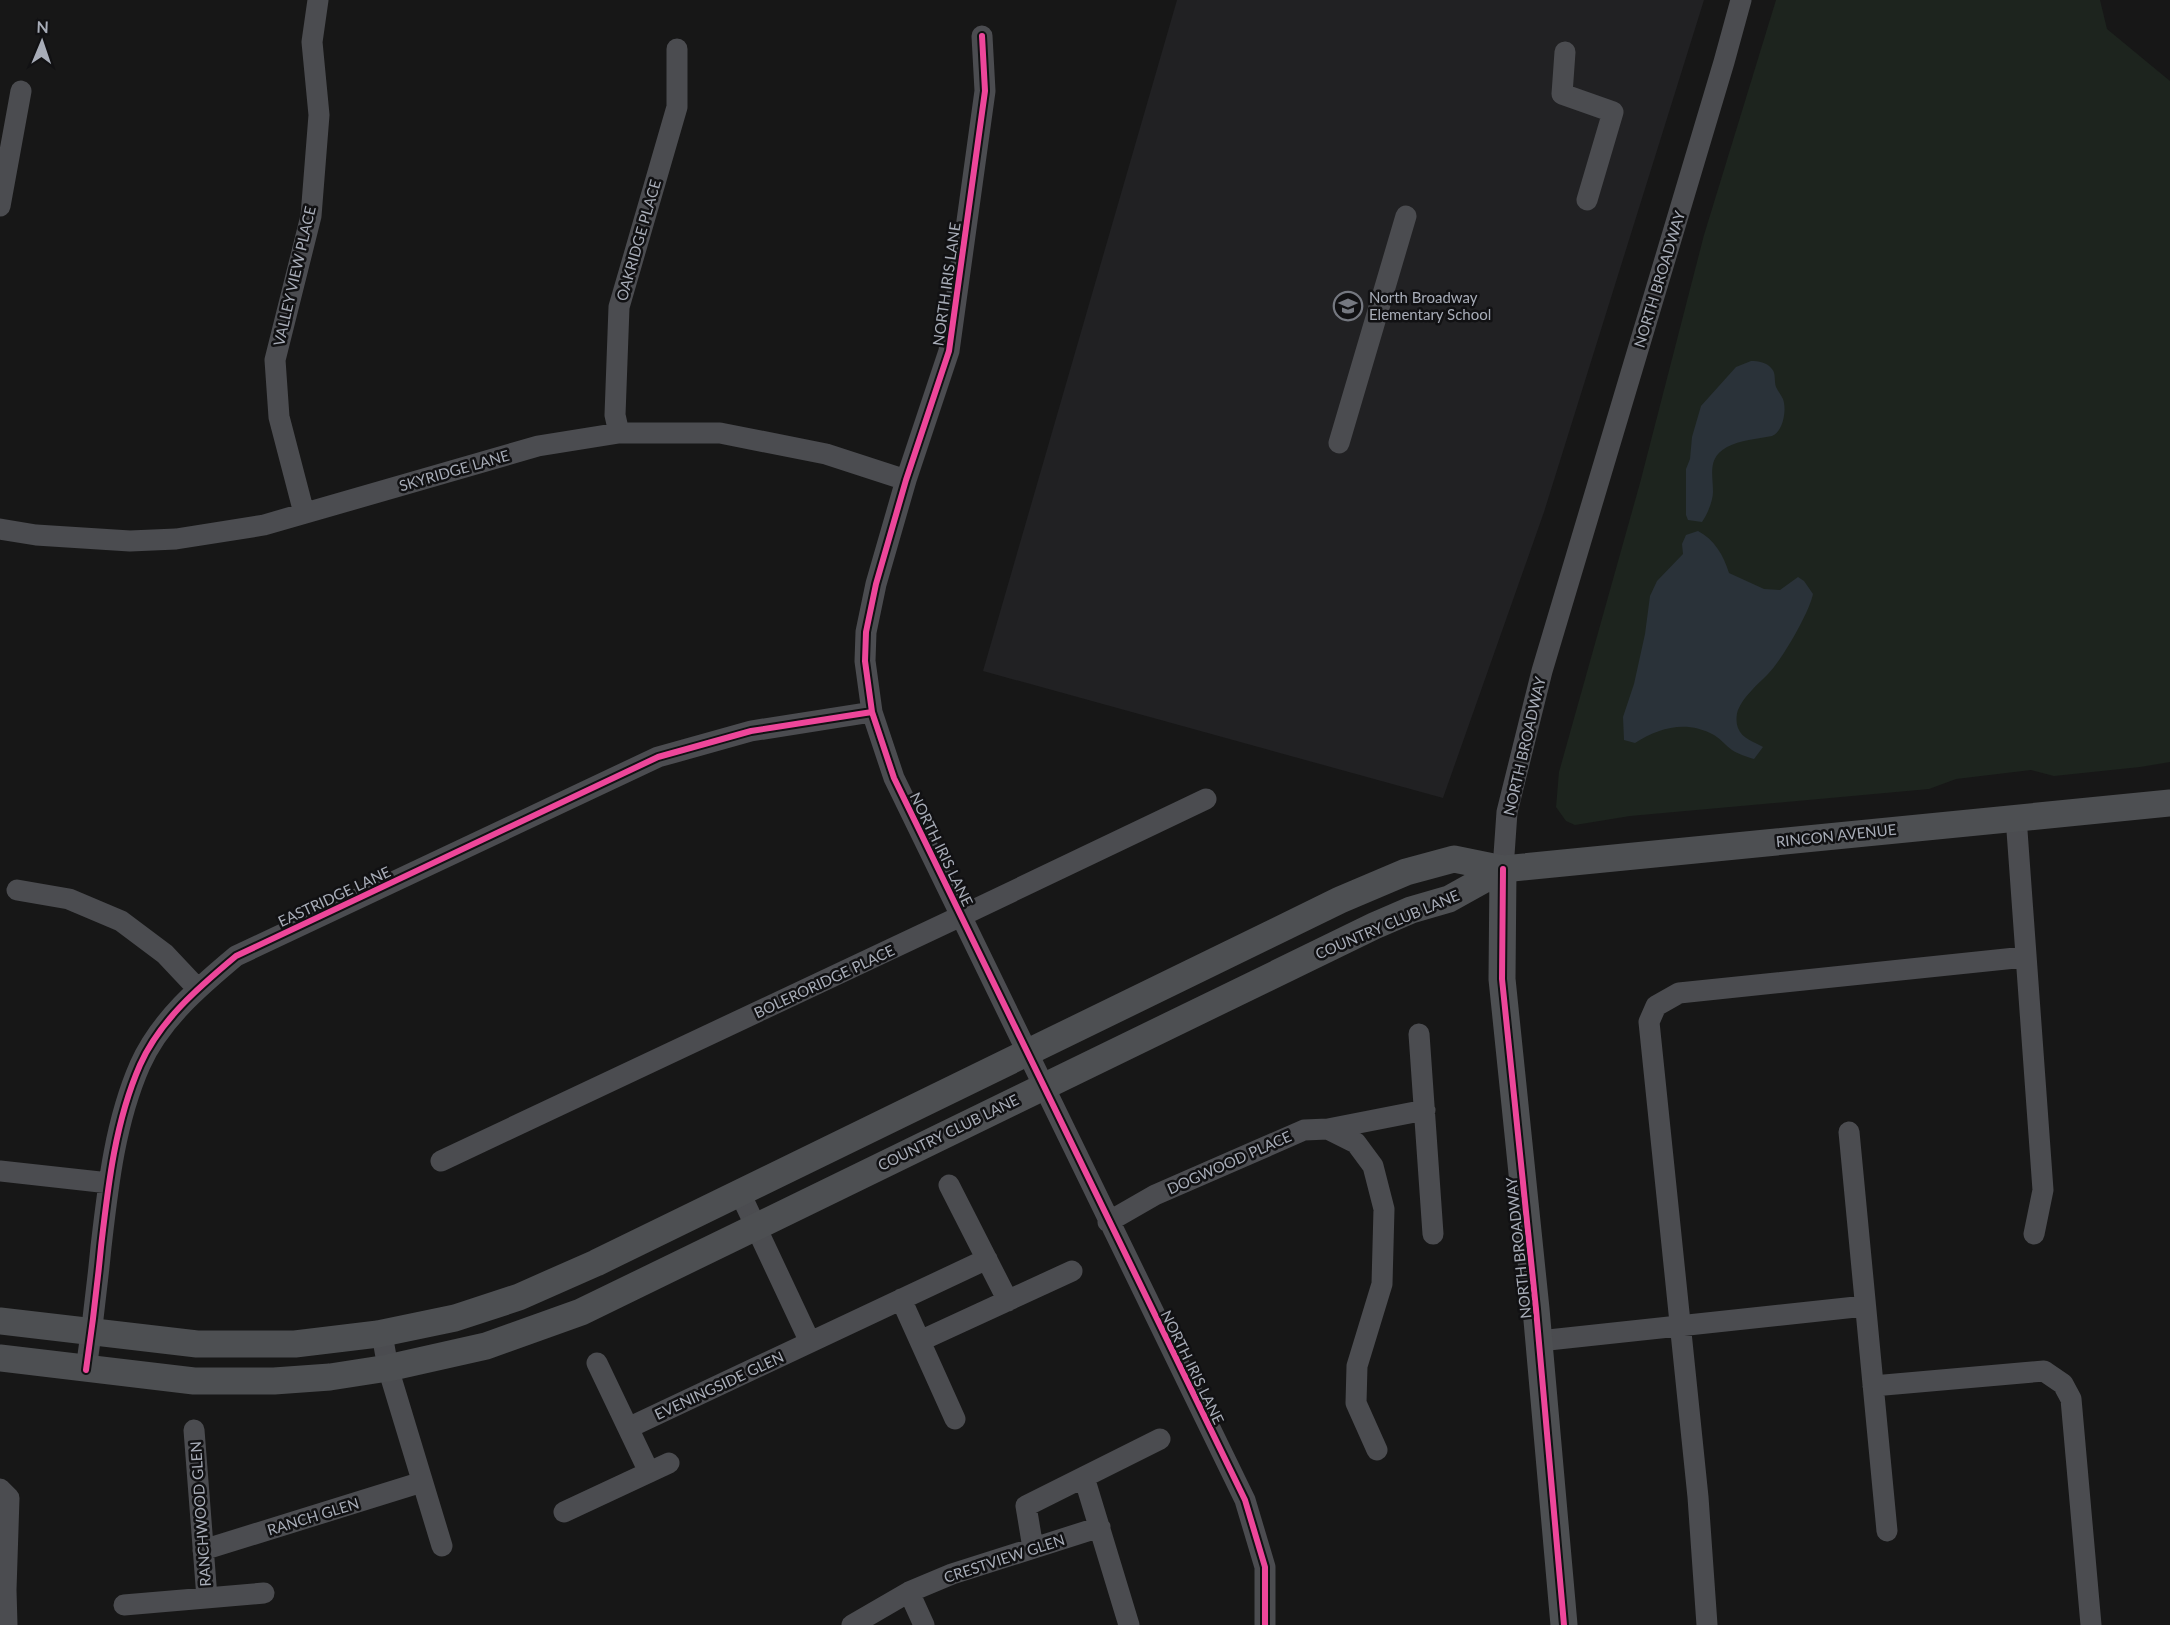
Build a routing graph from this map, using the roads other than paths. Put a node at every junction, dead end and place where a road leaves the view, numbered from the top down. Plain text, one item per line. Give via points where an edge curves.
1 (318, 0) edge
2 (1741, 0) edge
3 (982, 36) dead end
4 (677, 49) dead end
5 (1565, 52) dead end
6 (21, 91) dead end
7 (1587, 200) dead end
8 (0, 206) edge
9 (1406, 216) dead end
10 (619, 433) junction
11 (1340, 443) dead end
12 (906, 480) junction
13 (304, 513) junction
14 (0, 529) edge
15 (872, 712) junction
16 (1206, 799) dead end
17 (2170, 803) edge
18 (2016, 817) junction
19 (1503, 869) junction
20 (17, 890) dead end
21 (961, 916) junction
22 (2025, 957) junction
23 (197, 988) junction
24 (1419, 1034) dead end
25 (1027, 1053) junction
26 (1043, 1086) junction
27 (1425, 1110) junction
28 (1328, 1129) junction
29 (1849, 1132) dead end
30 (441, 1161) dead end
31 (0, 1170) edge
32 (109, 1184) junction
33 (949, 1185) dead end
34 (740, 1193) junction
35 (1108, 1222) junction
36 (756, 1228) junction
37 (1433, 1234) dead end
38 (2034, 1234) dead end
39 (987, 1258) junction
40 (1072, 1271) dead end
41 (901, 1299) junction
42 (1008, 1300) junction
43 (1865, 1305) junction
44 (0, 1321) edge
45 (1680, 1325) junction
46 (91, 1333) junction
47 (382, 1334) junction
48 (920, 1341) junction
49 (1539, 1341) junction
50 (810, 1342) junction
51 (0, 1358) edge
52 (597, 1363) dead end
53 (388, 1368) junction
54 (86, 1370) junction
55 (1873, 1386) junction
56 (955, 1419) dead end
57 (628, 1428) junction
58 (194, 1430) dead end
59 (1160, 1439) dead end
60 (1377, 1450) dead end
61 (669, 1463) dead end
62 (649, 1472) junction
63 (1084, 1477) junction
64 (422, 1482) junction
65 (0, 1489) edge
66 (564, 1512) dead end
67 (1100, 1527) junction
68 (1887, 1531) dead end
69 (442, 1546) dead end
70 (1033, 1548) junction
71 (203, 1550) junction
72 (3, 1590) edge
73 (909, 1592) junction
74 (264, 1593) dead end
75 (207, 1598) junction
76 (124, 1605) dead end
77 (7, 1625) edge
78 (852, 1625) edge
79 (924, 1625) edge
80 (1129, 1625) edge
81 (1265, 1625) edge
82 (1564, 1625) edge
83 (1707, 1625) edge
84 (2091, 1625) edge

1 - 13 street, VALLEY VIEW PLACE via 312,42 319,115 310,216 275,360 279,417
2 - 19 street, NORTH BROADWAY via 1542,670 1507,812
3 - 12 street, NORTH IRIS LANE via 986,91 950,351
4 - 10 street, OAKRIDGE PLACE via 677,107 619,307 615,415
5 - 7 street via 1562,94 1614,112
6 - 8 street
9 - 11 street
10 - 12 street, SKYRIDGE LANE via 720,433 826,453
10 - 13 street, SKYRIDGE LANE via 538,446
12 - 15 street, NORTH IRIS LANE via 866,632 865,660
13 - 14 street, SKYRIDGE LANE via 264,525 176,539 106,540
15 - 21 street, NORTH IRIS LANE via 894,778
15 - 23 street, EASTRIDGE LANE via 751,730 658,757 236,956
16 - 21 street, BOLERORIDGE PLACE
17 - 18 main road, RINCON AVENUE
18 - 19 main road, RINCON AVENUE
18 - 22 street
19 - 25 main road via 1454,859 1406,872 1329,905
19 - 26 main road, COUNTRY CLUB LANE via 1449,899 1374,926
19 - 49 main road, NORTH BROADWAY via 1502,980
20 - 23 street via 69,899 121,921 165,954
21 - 25 street, NORTH IRIS LANE
21 - 30 street, BOLERORIDGE PLACE
22 - 38 street via 2043,1190
22 - 45 street via 1678,993 1656,1006 1649,1022
23 - 32 street, EASTRIDGE LANE via 167,1022 141,1064 120,1123
24 - 27 street
25 - 26 street, NORTH IRIS LANE
25 - 34 main road
26 - 35 street, NORTH IRIS LANE
26 - 36 main road, COUNTRY CLUB LANE
27 - 28 street, DOGWOOD PLACE
27 - 37 street
28 - 35 street, DOGWOOD PLACE via 1304,1130 1155,1195
28 - 60 street via 1356,1143 1373,1166 1384,1209 1382,1284 1357,1366 1356,1403
29 - 43 street
31 - 32 street
32 - 46 street, EASTRIDGE LANE
33 - 39 street
34 - 36 street
34 - 47 main road via 519,1297 455,1318
35 - 81 street, NORTH IRIS LANE via 1245,1500 1265,1567
36 - 50 street
36 - 53 main road, COUNTRY CLUB LANE via 581,1312 486,1346
39 - 41 street, EVENINGSIDE GLEN
39 - 42 street
40 - 42 street
41 - 48 street
41 - 50 street, EVENINGSIDE GLEN
42 - 48 street
43 - 45 street
43 - 55 street
44 - 46 main road
45 - 49 street
45 - 83 street
46 - 47 main road via 197,1344 296,1344
46 - 54 street, EASTRIDGE LANE
47 - 53 street
48 - 56 street
49 - 82 main road, NORTH BROADWAY
50 - 57 street, EVENINGSIDE GLEN
51 - 54 main road, COUNTRY CLUB LANE
52 - 57 street
53 - 54 main road, COUNTRY CLUB LANE via 274,1381 194,1381
53 - 64 street
55 - 68 street
55 - 84 street via 2044,1371 2063,1384 2071,1399
57 - 62 street
58 - 71 street, RANCHWOOD GLEN
59 - 63 street
61 - 62 street
62 - 66 street
63 - 67 street
63 - 70 street via 1026,1506
64 - 69 street
64 - 71 street, RANCH GLEN
65 - 72 street via 9,1498
67 - 70 street, CRESTVIEW GLEN
67 - 80 street
70 - 73 street, CRESTVIEW GLEN
71 - 75 street, RANCHWOOD GLEN
72 - 77 street
73 - 78 street, CRESTVIEW GLEN
73 - 79 street
74 - 75 street, RANCHWOOD GLEN
75 - 76 street, RANCHWOOD GLEN

